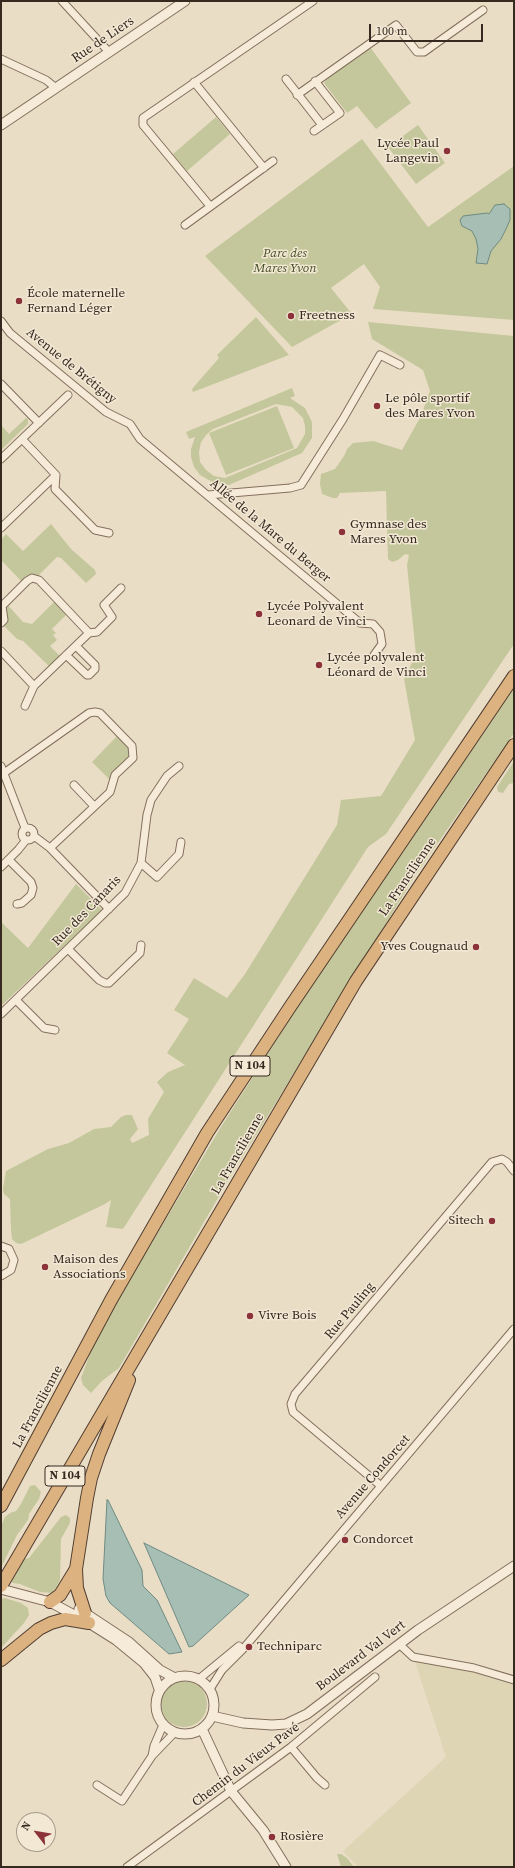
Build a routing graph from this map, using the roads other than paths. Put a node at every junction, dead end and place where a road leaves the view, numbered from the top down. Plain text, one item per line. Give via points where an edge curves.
1 (62, 1) edge
2 (185, 1) edge
3 (313, 1) edge
4 (484, 10) dead end
5 (109, 52) junction
6 (1, 58) edge
7 (286, 79) dead end
8 (315, 81) junction
9 (194, 82) junction
10 (56, 88) junction
11 (297, 94) junction
12 (1, 125) edge
13 (322, 125) junction
14 (314, 131) dead end
15 (273, 161) dead end
16 (264, 168) junction
17 (210, 206) junction
18 (185, 224) dead end
19 (1, 321) edge
20 (400, 365) dead end
21 (1, 384) edge
22 (68, 395) dead end
23 (39, 423) junction
24 (130, 424) joint
25 (22, 439) junction
26 (1, 459) edge
27 (56, 475) junction
28 (208, 495) junction
29 (1, 528) edge
30 (109, 533) dead end
31 (121, 588) dead end
32 (2, 606) edge
33 (1, 623) edge
34 (89, 633) junction
35 (76, 646) junction
36 (1, 651) edge
37 (66, 655) junction
38 (374, 655) dead end
39 (514, 676) edge
40 (34, 686) junction
41 (25, 706) dead end
42 (514, 746) edge
43 (1, 766) edge
44 (178, 766) dead end
45 (4, 773) junction
46 (74, 785) dead end
47 (94, 806) junction
48 (25, 828) junction
49 (34, 836) junction
50 (26, 840) junction
51 (181, 842) dead end
52 (50, 848) junction
53 (8, 860) junction
54 (141, 863) junction
55 (1, 866) edge
56 (17, 904) dead end
57 (109, 909) junction
58 (141, 945) dead end
59 (68, 949) junction
60 (16, 1000) junction
61 (1, 1014) edge
62 (55, 1030) dead end
63 (514, 1171) edge
64 (1, 1246) edge
65 (1, 1276) edge
66 (514, 1330) edge
67 (130, 1366) junction
68 (18, 1475) junction
69 (381, 1486) junction
70 (1, 1492) edge
71 (1, 1506) edge
72 (514, 1566) edge
73 (76, 1569) junction
74 (1, 1586) edge
75 (1, 1589) edge
76 (50, 1602) junction
77 (87, 1618) junction
78 (249, 1640) junction
79 (400, 1644) junction
80 (1, 1660) edge
81 (173, 1677) junction
82 (375, 1677) dead end
83 (199, 1678) junction
84 (514, 1680) edge
85 (160, 1689) junction
86 (210, 1689) junction
87 (212, 1716) junction
88 (163, 1725) junction
89 (202, 1729) junction
90 (175, 1732) junction
91 (291, 1747) junction
92 (152, 1756) junction
93 (97, 1785) dead end
94 (325, 1785) dead end
95 (231, 1791) junction
96 (127, 1867) edge
97 (286, 1867) edge

1 - 5 street
2 - 5 street, Rue de Liers
3 - 9 street
4 - 8 street via 424,52 417,52 396,25
5 - 10 street, Rue de Liers
6 - 10 street via 46,80
7 - 11 street
8 - 11 street
8 - 13 street via 340,113
9 - 16 street
9 - 17 street via 145,115 142,121
10 - 12 street, Rue de Liers
11 - 13 street
13 - 14 street
15 - 16 street
16 - 17 street
17 - 18 street
19 - 24 street, Avenue de Brétigny via 10,333 106,412
20 - 28 street via 380,355 301,485
21 - 23 street
22 - 23 street
23 - 25 street
24 - 28 street, Allée de la Mare du Berger via 140,439
25 - 26 street
25 - 27 street
27 - 29 street
27 - 30 street via 55,489 95,530
28 - 38 street, Allée de la Mare du Berger via 360,622 373,624 380,632 382,644
31 - 34 street via 104,605 112,617 97,632
32 - 33 street via 4,620
32 - 34 street via 27,581 32,578 39,580
34 - 35 street
35 - 37 street
35 - 37 street via 95,665 95,669 89,675
36 - 40 street
37 - 40 street
39 - 68 highway, La Francilienne / N 104 via 207,1133 111,1300
40 - 41 street
42 - 67 highway, La Francilienne / N 104 via 356,980
43 - 45 street
44 - 54 street, Rue des Canaris via 167,776 151,800
45 - 47 street via 89,714 100,713 132,746 134,752 133,758 115,775 110,792
45 - 48 street
46 - 47 street
47 - 52 street
48 - 49 street via 32,829
48 - 50 street via 22,835
49 - 50 street
49 - 52 street
50 - 53 street
51 - 54 street via 180,854 157,877
52 - 57 street
53 - 55 street
53 - 56 street via 31,882 33,888 31,895
54 - 57 street, Rue des Canaris via 125,893
57 - 59 street, Rue des Canaris
58 - 59 street via 140,953 109,983 99,980
59 - 60 street, Rue des Canaris
60 - 61 street, Rue des Canaris
60 - 62 street via 44,1028
63 - 69 street, Rue Pauling via 502,1159 492,1162 295,1394 291,1404 293,1412
64 - 65 street via 9,1249 14,1260 11,1270
66 - 69 street, Avenue Condorcet
67 - 73 highway via 129,1381 108,1428 91,1478
67 - 74 highway, La Francilienne / N 104
68 - 70 highway via 6,1484
68 - 71 highway, La Francilienne / N 104
69 - 78 street, Avenue Condorcet
72 - 79 street, Boulevard Val Vert
73 - 76 highway via 60,1595
73 - 77 highway via 77,1588
75 - 76 street
76 - 77 street
77 - 80 highway via 64,1619 51,1623 39,1629
77 - 81 street via 129,1642 160,1670
77 - 85 street via 144,1663 155,1677
78 - 83 street, Avenue Condorcet
78 - 86 street, Avenue Condorcet via 216,1677
79 - 84 street via 413,1657 474,1668
79 - 87 street, Boulevard Val Vert via 307,1714 286,1724 272,1726 244,1723
81 - 83 street via 182,1675
81 - 85 street
82 - 91 street, Chemin du Vieux Pavé
83 - 86 street
85 - 88 street via 155,1707
86 - 87 street via 214,1698
87 - 89 street
88 - 90 street
88 - 92 street
89 - 90 street via 185,1734
89 - 95 street
90 - 92 street
91 - 94 street
91 - 95 street, Chemin du Vieux Pavé
92 - 93 street via 122,1801
95 - 96 street, Chemin du Vieux Pavé
95 - 97 street via 263,1830

